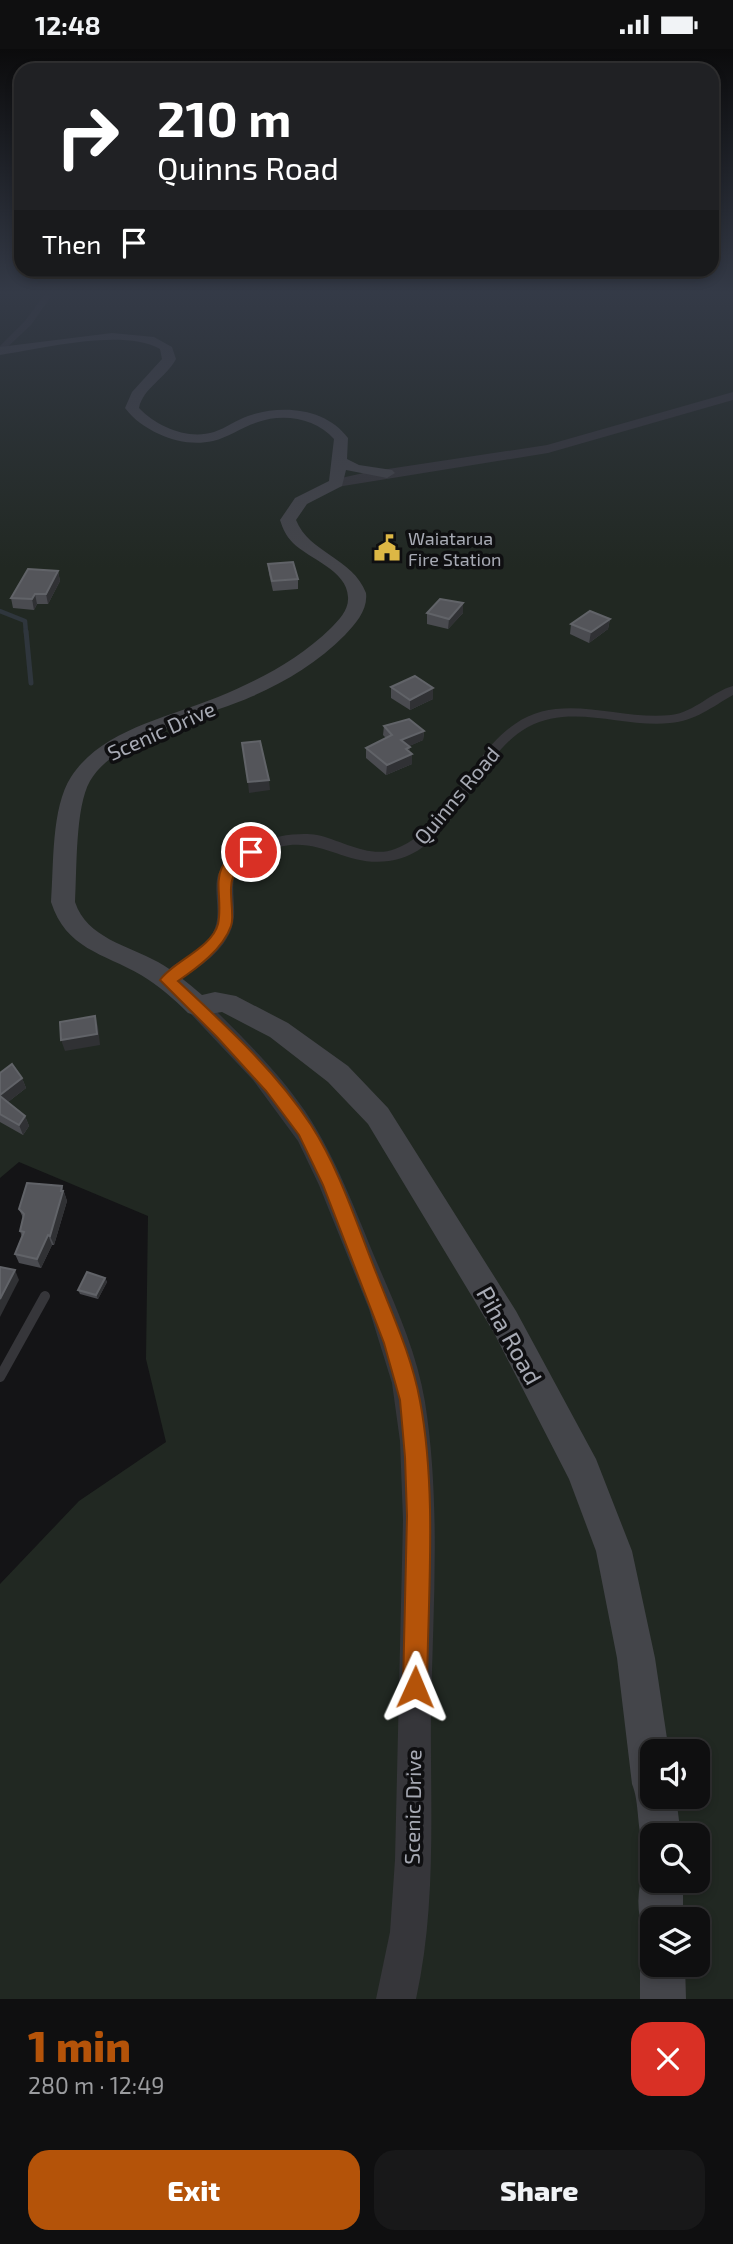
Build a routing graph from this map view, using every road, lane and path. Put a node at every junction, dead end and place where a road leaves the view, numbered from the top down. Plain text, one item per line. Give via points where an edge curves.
1 (147, 386) edge
2 (733, 396) edge
3 (340, 462) junction
4 (387, 473) junction
5 (337, 483) junction
6 (733, 691) edge
7 (167, 980) junction
8 (197, 1006) junction
9 (45, 1296) dead end
10 (0, 1377) edge
11 (647, 1739) edge
12 (662, 1977) edge
13 (396, 1999) edge
14 (663, 1999) edge

1 - 3 main road via 132,400 135,413 168,433 192,439 212,437 260,417 310,418 326,424 341,438
2 - 4 street, Scenic Drive via 548,449
3 - 4 main road
3 - 5 main road
4 - 5 street, Scenic Drive
5 - 7 main road, Scenic Drive via 301,501 288,520 293,533 356,588 358,603 348,621 289,670 130,739 96,760 76,785 69,815 63,902 70,923 92,940
6 - 7 street, Quinns Road via 696,714 669,720 576,712 547,715 522,725 502,741 426,836 402,853 363,855 317,840 295,839 251,852 226,874 225,923 220,935 189,966
7 - 8 main road, Scenic Drive
8 - 11 main road, Piha Road via 227,1003 279,1030 338,1074 378,1116 498,1310 584,1471 614,1551
8 - 13 street, Scenic Drive via 271,1086 318,1153 376,1294 410,1400 418,1516 413,1805 410,1903
9 - 10 lane
12 - 14 main road

